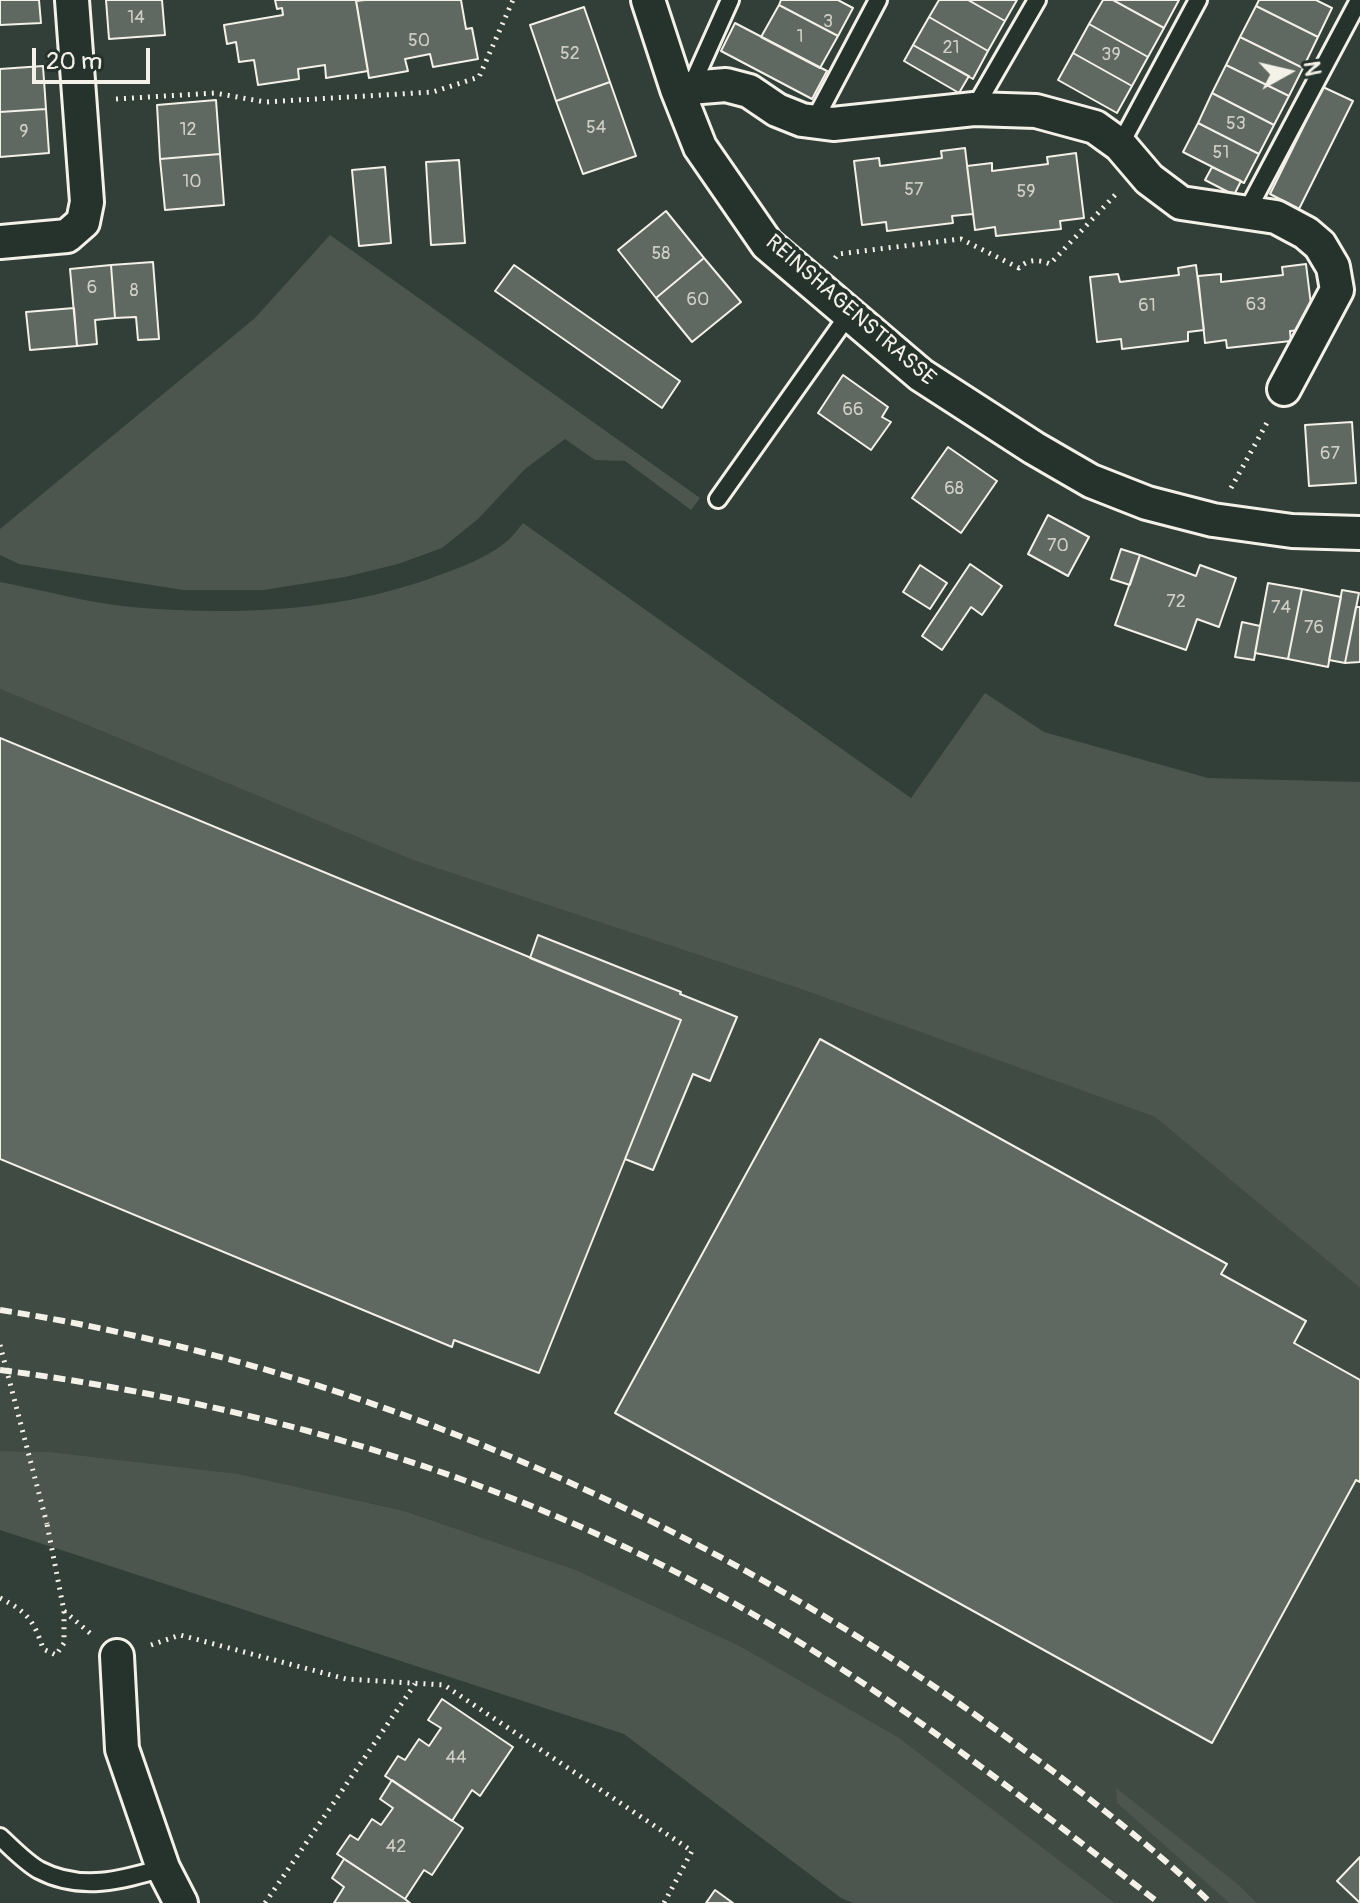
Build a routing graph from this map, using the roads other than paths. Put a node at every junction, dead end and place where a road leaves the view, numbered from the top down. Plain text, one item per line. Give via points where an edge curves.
1 (72, 0) edge
2 (648, 0) edge
3 (730, 0) edge
4 (878, 0) edge
5 (1037, 0) edge
6 (1198, 0) edge
7 (1357, 4) dead end
8 (684, 88) junction
9 (974, 109) junction
10 (814, 121) junction
11 (1130, 156) junction
12 (1247, 211) junction
13 (0, 242) edge
14 (849, 314) junction
15 (1284, 389) road end
16 (718, 499) dead end
17 (1360, 533) edge
18 (117, 1656) road end
19 (0, 1837) edge
20 (163, 1868) junction
21 (181, 1903) edge

1 - 13 street via 87,202 83,222 67,236
2 - 8 street, REINSHAGENSTRASSE
3 - 8 lane
4 - 10 lane
5 - 9 lane
6 - 11 lane
7 - 12 lane
8 - 10 street via 726,85
8 - 14 street, REINSHAGENSTRASSE via 700,147 767,244
9 - 10 street via 833,124
9 - 11 street via 1036,111 1095,127
11 - 12 street via 1149,179 1181,203
12 - 15 street via 1276,217 1306,233 1333,267 1337,290
14 - 16 lane
14 - 17 street, REINSHAGENSTRASSE via 921,375 1091,481 1213,520
18 - 20 street via 122,1749
19 - 20 lane via 39,1870 76,1883 113,1882
20 - 21 street

